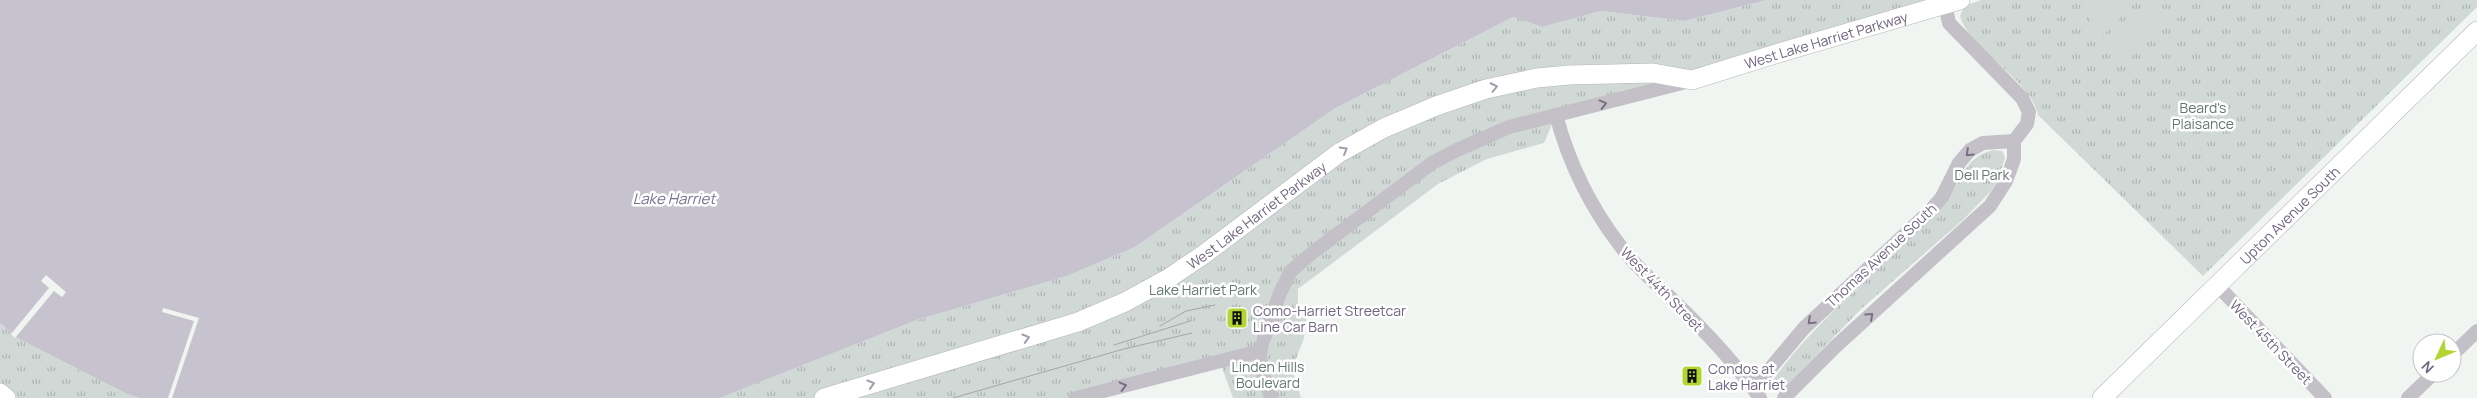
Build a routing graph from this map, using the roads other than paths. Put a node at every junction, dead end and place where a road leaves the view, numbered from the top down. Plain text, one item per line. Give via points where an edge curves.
1 (1952, 2) edge
2 (2477, 31) edge
3 (1692, 80) junction
4 (1556, 115) junction
5 (2014, 141) junction
6 (2217, 285) junction
7 (2477, 331) edge
8 (1262, 345) junction
9 (2462, 346) edge
10 (2424, 383) edge
11 (1752, 386) junction
12 (0, 393) edge
13 (6, 398) edge
14 (824, 398) edge
15 (1076, 398) edge
16 (1271, 398) edge
17 (1760, 398) edge
18 (1784, 398) edge
19 (2102, 398) edge
20 (2325, 398) edge
21 (2408, 398) edge

1 - 3 street, West Lake Harriet Parkway
1 - 5 street via 1949,23 2022,98 2029,112 2027,124
2 - 6 street, Upton Avenue South
4 -> 3 street, West Lake Harriet Parkway
14 -> 3 street, West Lake Harriet Parkway via 1078,322 1125,302 1203,255 1338,153 1384,128 1436,106 1486,89 1545,77 1653,73
4 - 8 street, West Lake Harriet Parkway, bridge via 1509,128 1432,163 1291,271
4 - 11 street, West 44th Street via 1572,165 1592,206 1619,245
5 -> 11 street, Thomas Avenue South via 1983,143 1970,150 1959,163 1942,197 1929,212 1804,328
18 -> 5 street via 1835,347 1990,206 2006,181 2014,159
6 - 19 street, Upton Avenue South
6 - 20 street, West 45th Street
7 - 9 street
15 -> 8 street
8 - 16 street via 1262,371
10 - 21 street
11 - 17 street, West 44th Street
12 - 13 street

